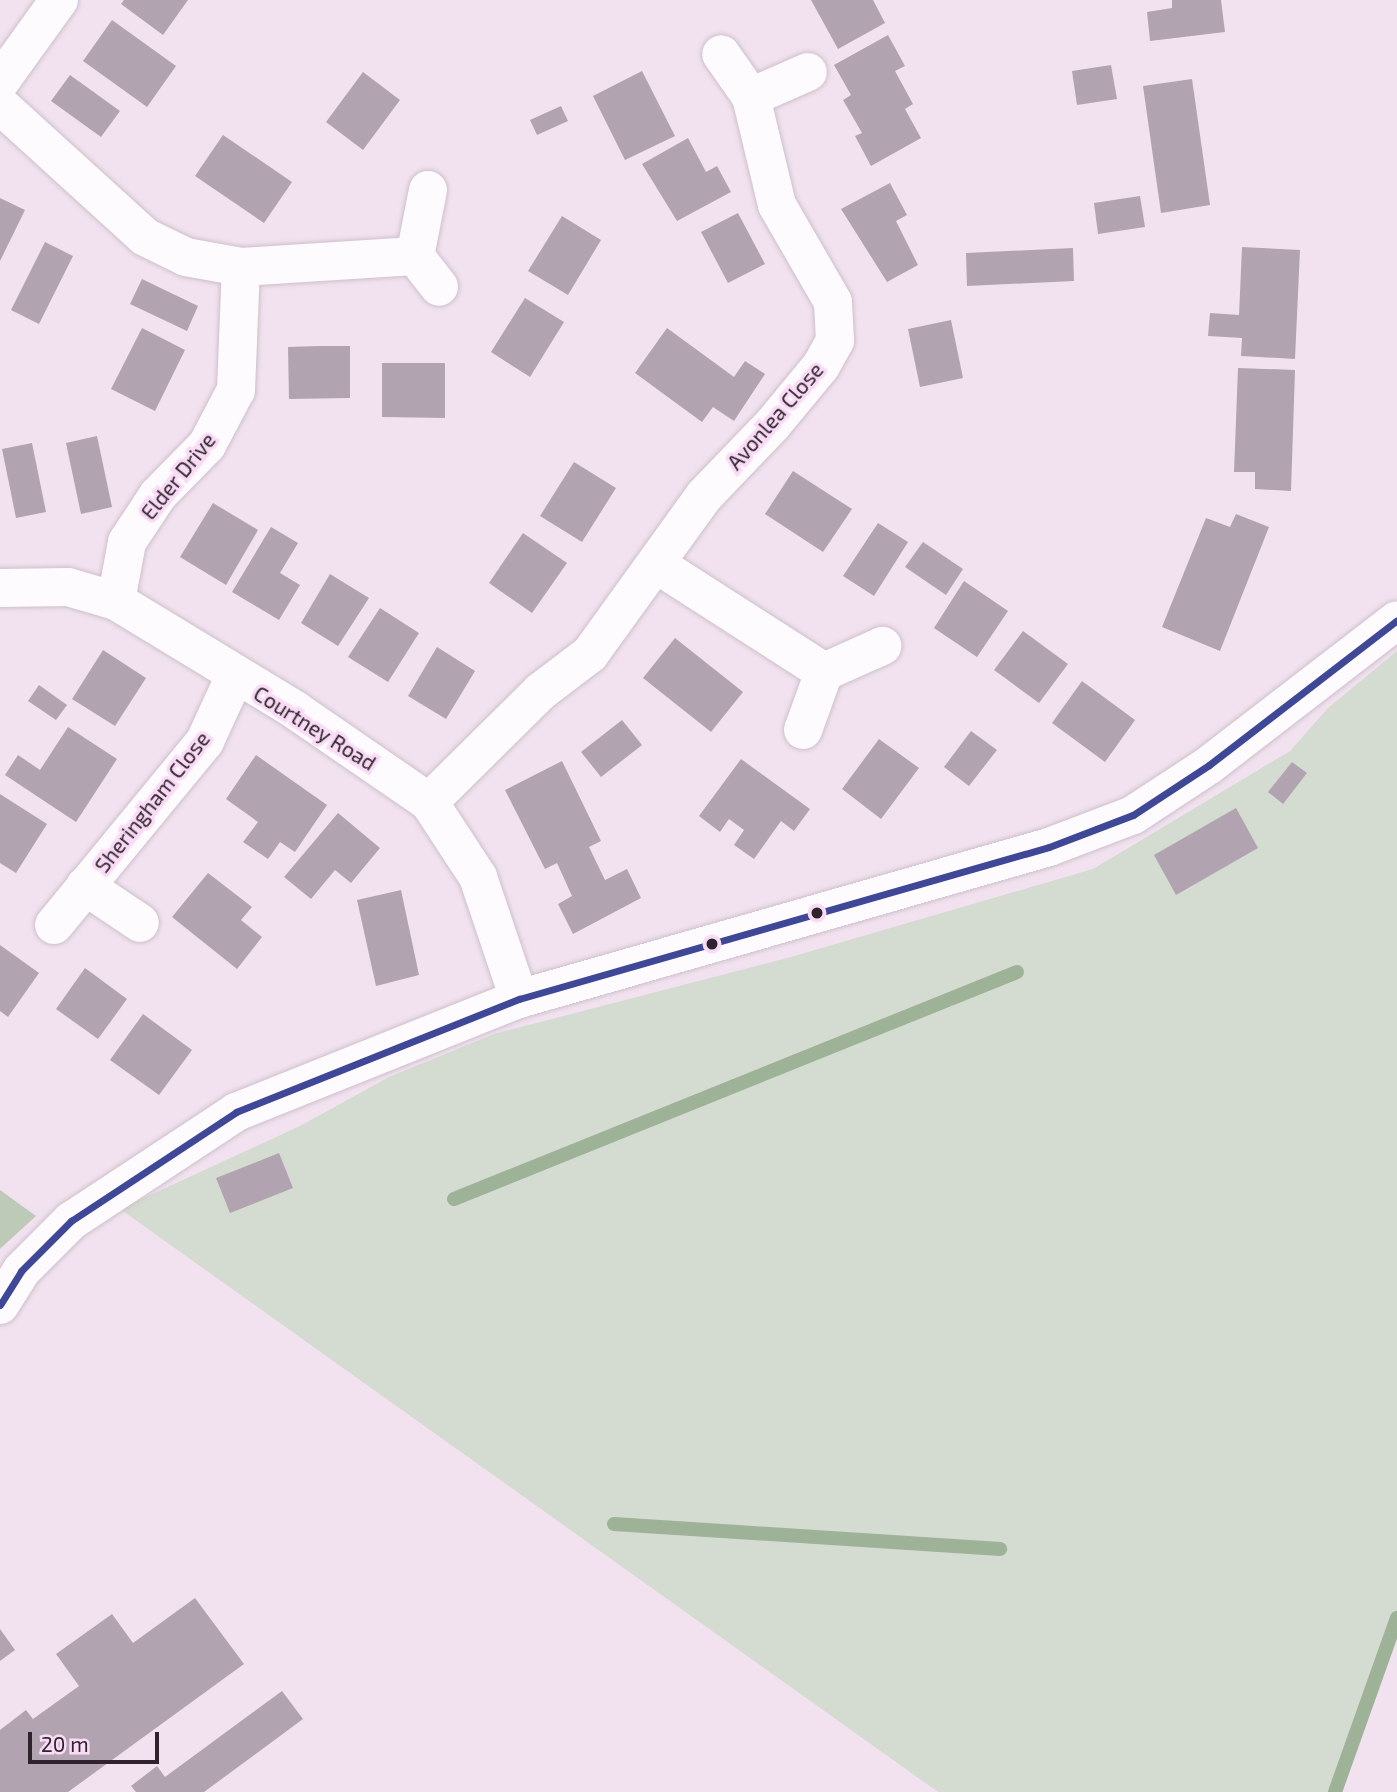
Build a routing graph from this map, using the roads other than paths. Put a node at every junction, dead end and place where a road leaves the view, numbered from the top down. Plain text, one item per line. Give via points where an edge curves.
1 (59, 0) edge
2 (721, 54) dead end
3 (808, 72) dead end
4 (0, 82) edge
5 (751, 97) junction
6 (0, 105) edge
7 (428, 190) dead end
8 (415, 256) junction
9 (241, 267) junction
10 (439, 287) dead end
11 (656, 564) junction
12 (0, 588) edge
13 (116, 601) junction
14 (1397, 620) edge
15 (882, 646) dead end
16 (824, 672) junction
17 (234, 678) junction
18 (803, 730) dead end
19 (429, 802) junction
20 (85, 886) junction
21 (140, 923) dead end
22 (54, 925) dead end
23 (519, 999) junction
24 (0, 1305) edge

1 - 4 street
2 - 5 street, Avonlea Close
3 - 5 street
5 - 11 street, Avonlea Close via 777,205 833,302 835,341 821,366 704,496
6 - 9 street via 145,237 186,257
7 - 8 street
8 - 9 street
8 - 10 street
9 - 13 street, Elder Drive via 236,390 207,445 158,495 127,542
11 - 16 street
11 - 19 street, Avonlea Close via 590,654 540,692
12 - 13 street, Courtney Road via 68,587
13 - 17 street, Courtney Road
14 - 23 street via 1209,765 1133,815 1049,847
15 - 16 street
16 - 18 street
17 - 19 street, Courtney Road via 295,710
17 - 20 street, Sheringham Close via 205,741
19 - 23 street, Courtney Road via 478,877
20 - 21 street, Sheringham Close
20 - 22 street, Sheringham Close
23 - 24 street via 236,1112 71,1221 21,1270

